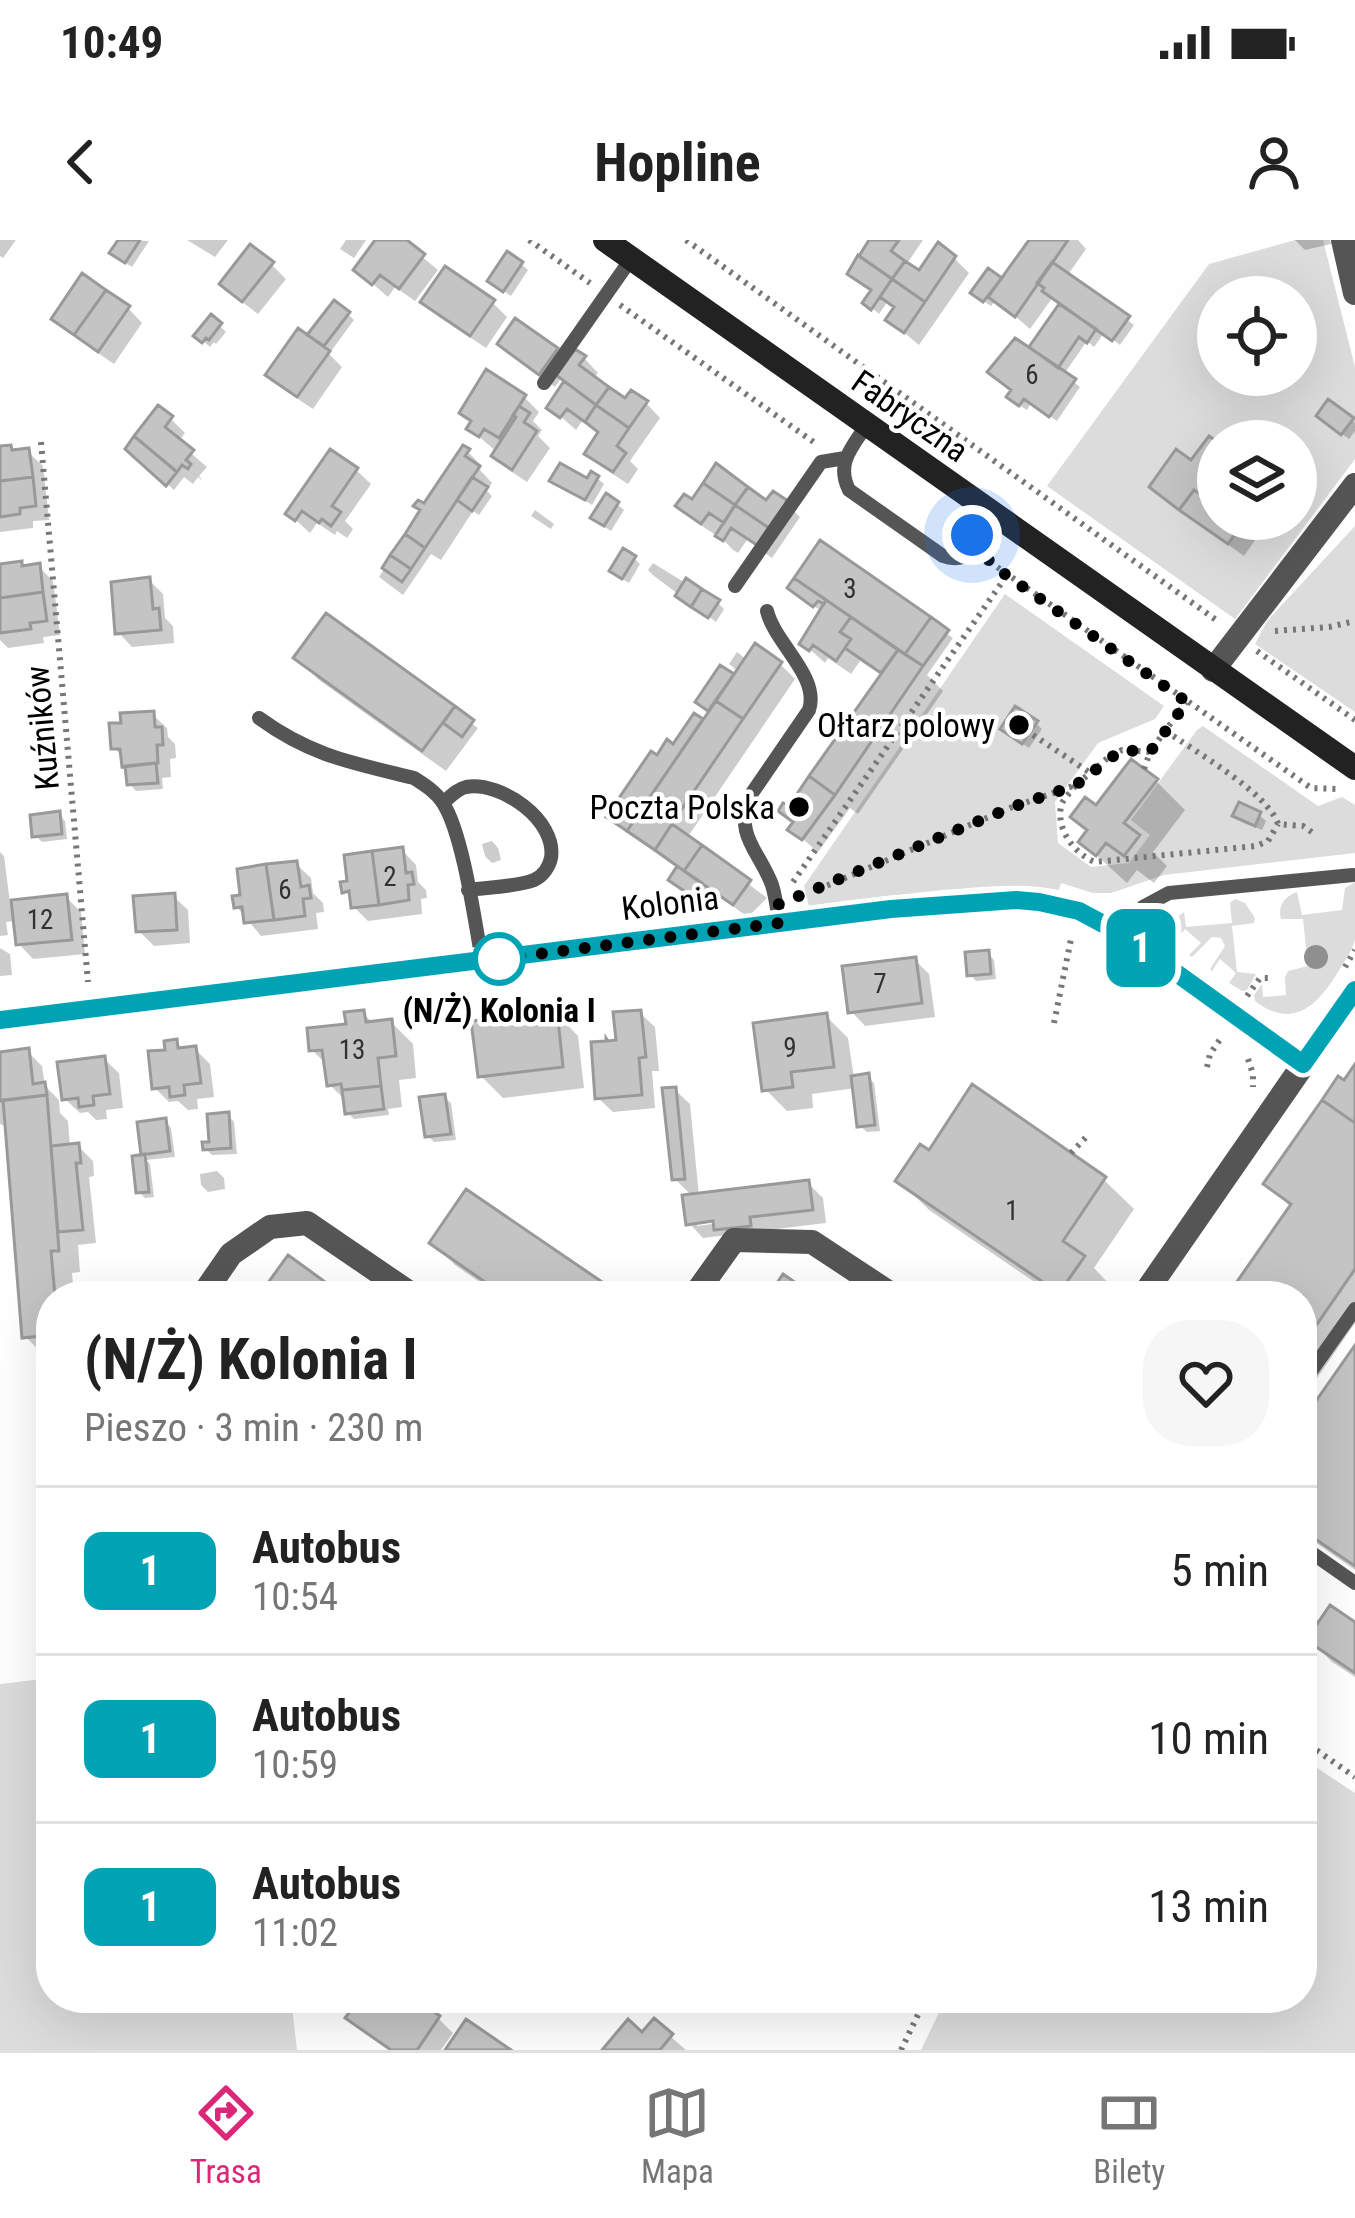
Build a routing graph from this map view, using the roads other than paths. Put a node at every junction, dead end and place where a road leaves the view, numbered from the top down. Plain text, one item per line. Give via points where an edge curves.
1 (605, 240) edge
2 (1342, 240) edge
3 (632, 259) junction
4 (1355, 293) edge
5 (544, 383) dead end
6 (866, 426) junction
7 (846, 457) junction
8 (1355, 485) edge
9 (999, 520) junction
10 (734, 586) dead end
11 (767, 611) dead end
12 (1213, 670) junction
13 (259, 718) dead end
14 (1350, 779) edge
15 (443, 803) junction
16 (1353, 875) edge
17 (468, 890) junction
18 (778, 914) junction
19 (1122, 934) junction
20 (482, 961) junction
21 (1349, 980) edge
22 (0, 1021) edge
23 (1303, 1064) junction
24 (212, 1281) edge
25 (392, 1281) edge
26 (705, 1281) edge
27 (871, 1281) edge
28 (1153, 1281) edge
29 (1355, 1309) edge
30 (1317, 1363) edge
31 (1317, 1556) edge
32 (1355, 1583) edge

1 - 3 main road, Fabryczna
2 - 4 street
3 - 5 lane
3 - 6 main road, Fabryczna
6 - 7 lane
6 - 9 main road, Fabryczna
7 - 9 lane via 849,490 943,556 968,557
7 - 10 lane via 821,462
8 - 12 street
9 - 12 main road, Fabryczna
11 - 18 lane via 813,699 745,811 744,828
12 - 14 main road, Fabryczna
13 - 15 lane via 306,748 414,778
15 - 17 lane
15 - 17 lane via 465,787 484,788 524,806 548,836 550,862 535,880
16 - 19 lane via 1168,893 1143,907
17 - 20 lane
18 - 19 street, Kolonia via 1016,900 1079,911
18 - 20 street, Kolonia
19 - 23 street, Kolonia
20 - 22 street, Kolonia
21 - 23 street
23 - 28 street
24 - 25 street via 231,1254 270,1227 308,1223
26 - 27 street via 734,1240 812,1242
29 - 30 lane
31 - 32 lane

